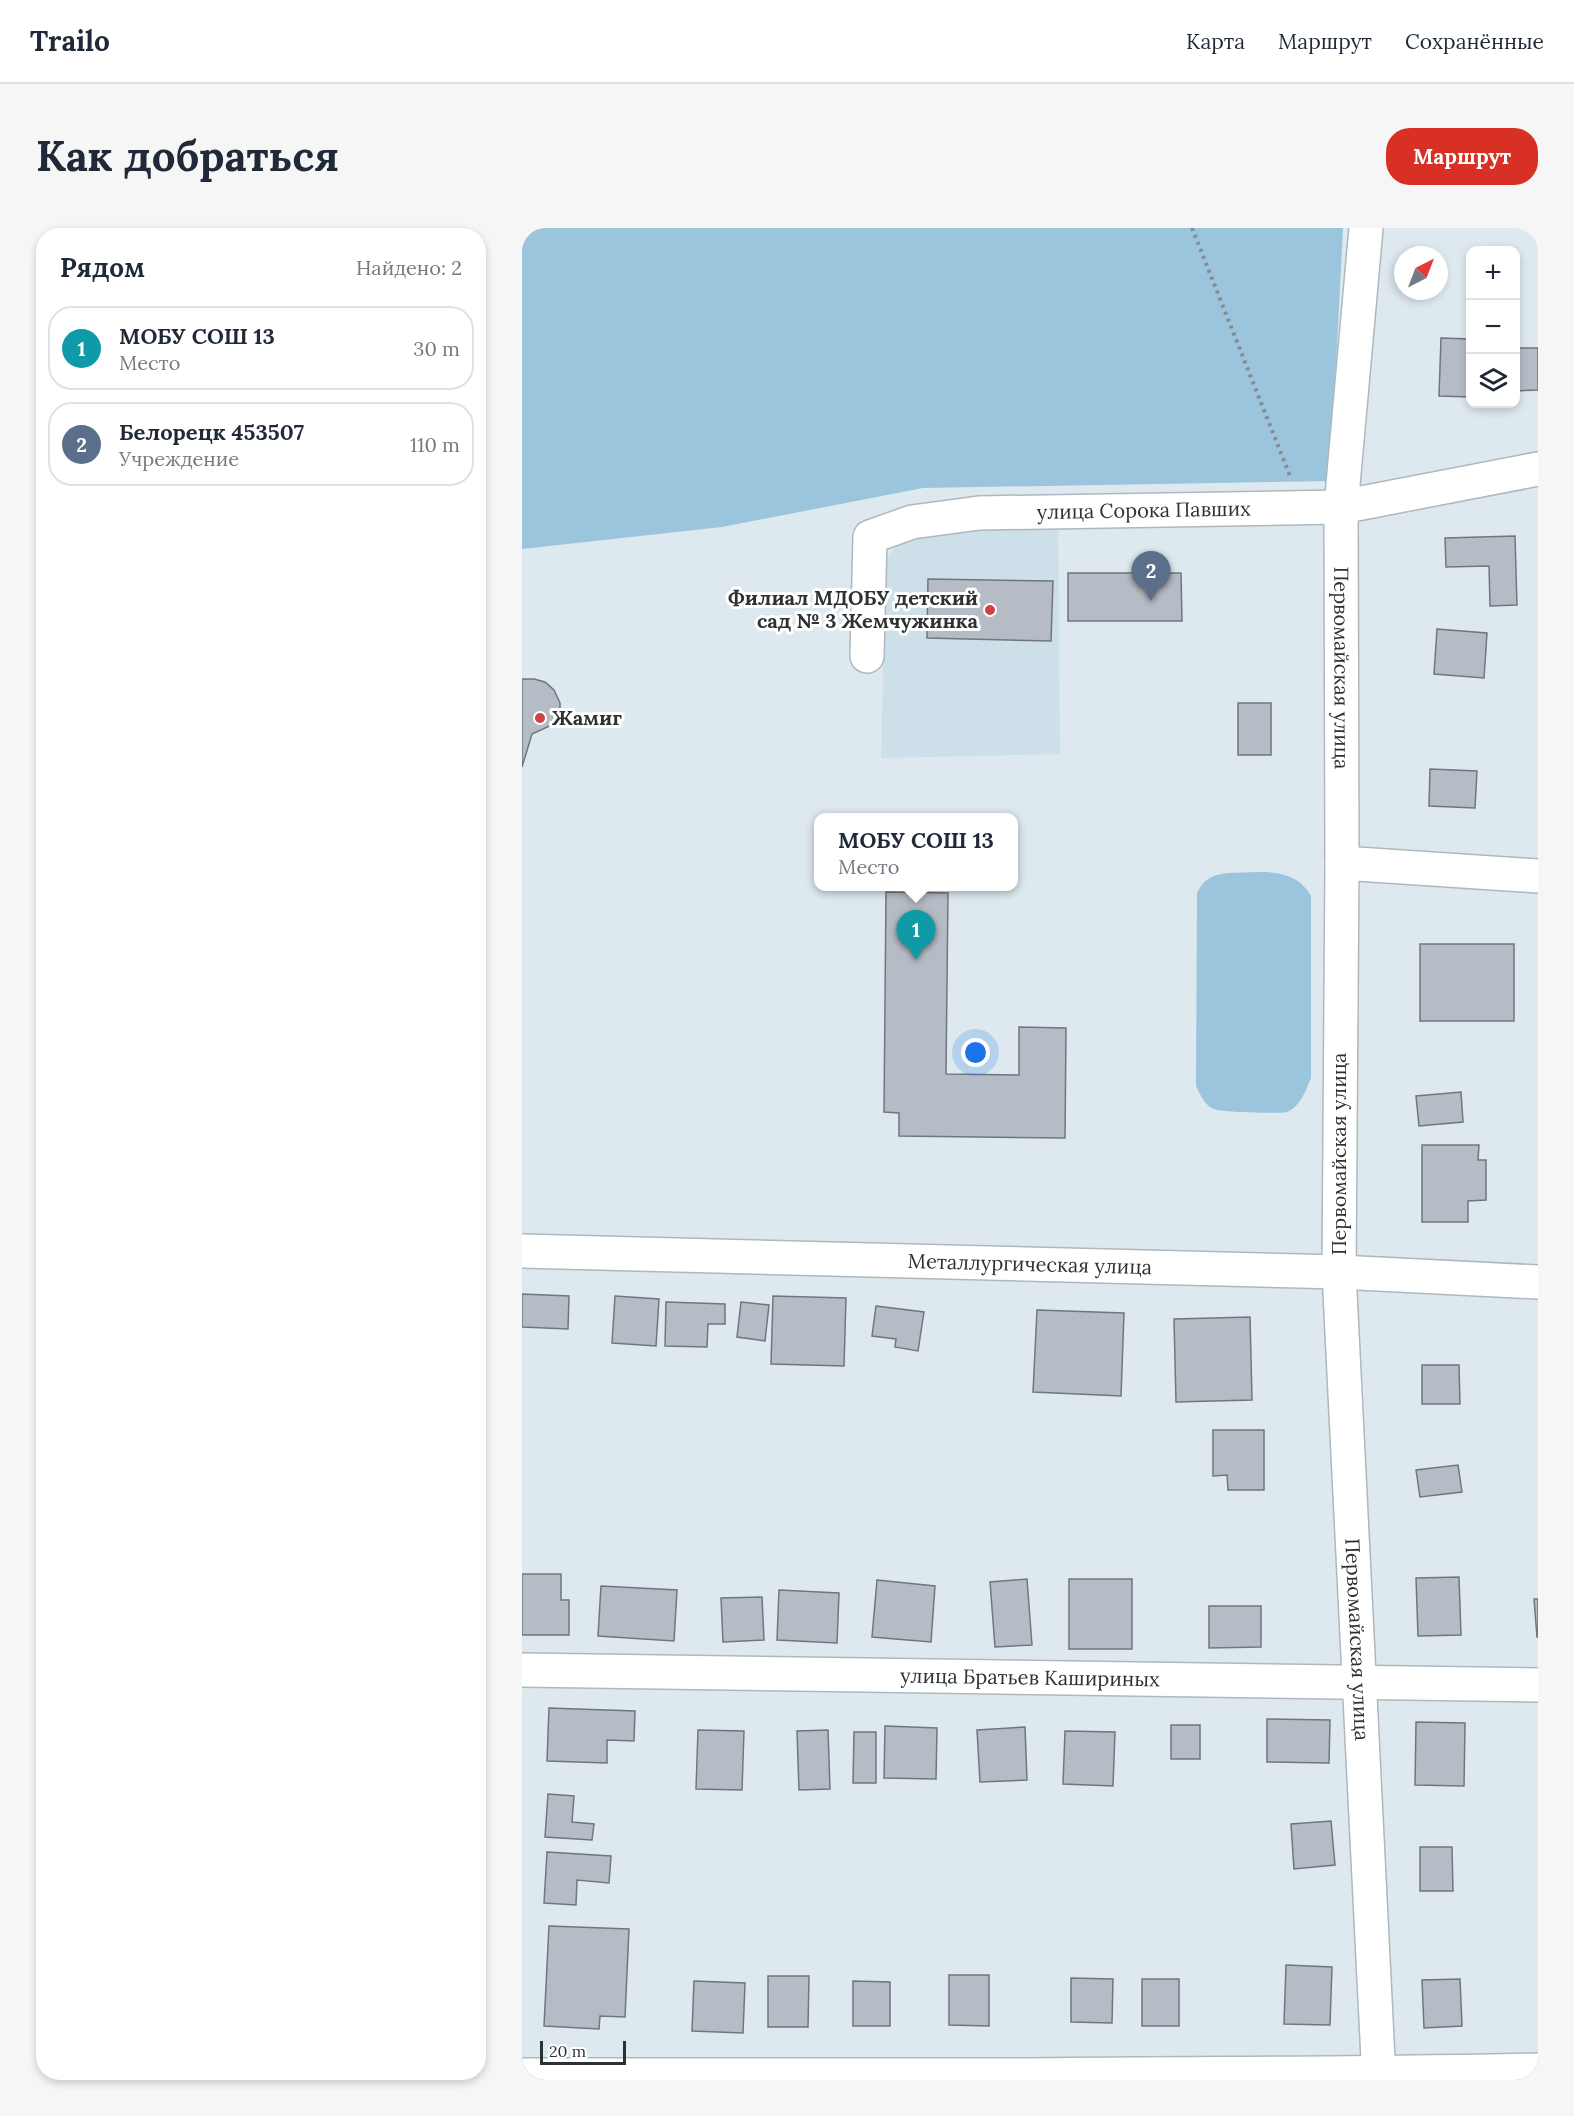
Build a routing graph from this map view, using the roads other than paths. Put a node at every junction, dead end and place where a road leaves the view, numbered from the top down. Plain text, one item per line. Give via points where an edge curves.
1 (1366, 228) edge
2 (1538, 469) edge
3 (1341, 507) junction
4 (867, 656) dead end
5 (1342, 863) junction
6 (1538, 876) edge
7 (522, 1251) edge
8 (1339, 1272) junction
9 (1538, 1282) edge
10 (522, 1670) edge
11 (1359, 1681) junction
12 (1538, 1685) edge
13 (1538, 2070) edge
14 (522, 2075) edge
15 (1379, 2077) edge

1 - 3 street, Первомайская улица
2 - 3 street, улица Сорока Павших
3 - 4 street, улица Сорока Павших via 979,513 912,522 870,537
3 - 5 street, Первомайская улица
5 - 6 street
5 - 8 street, Первомайская улица
7 - 8 street, Металлургическая улица
8 - 9 street, Металлургическая улица
8 - 11 street, Первомайская улица
10 - 11 street, улица Братьев Кашириных
11 - 12 street, улица Братьев Кашириных
11 - 15 street, Первомайская улица
13 - 15 street
14 - 15 street

